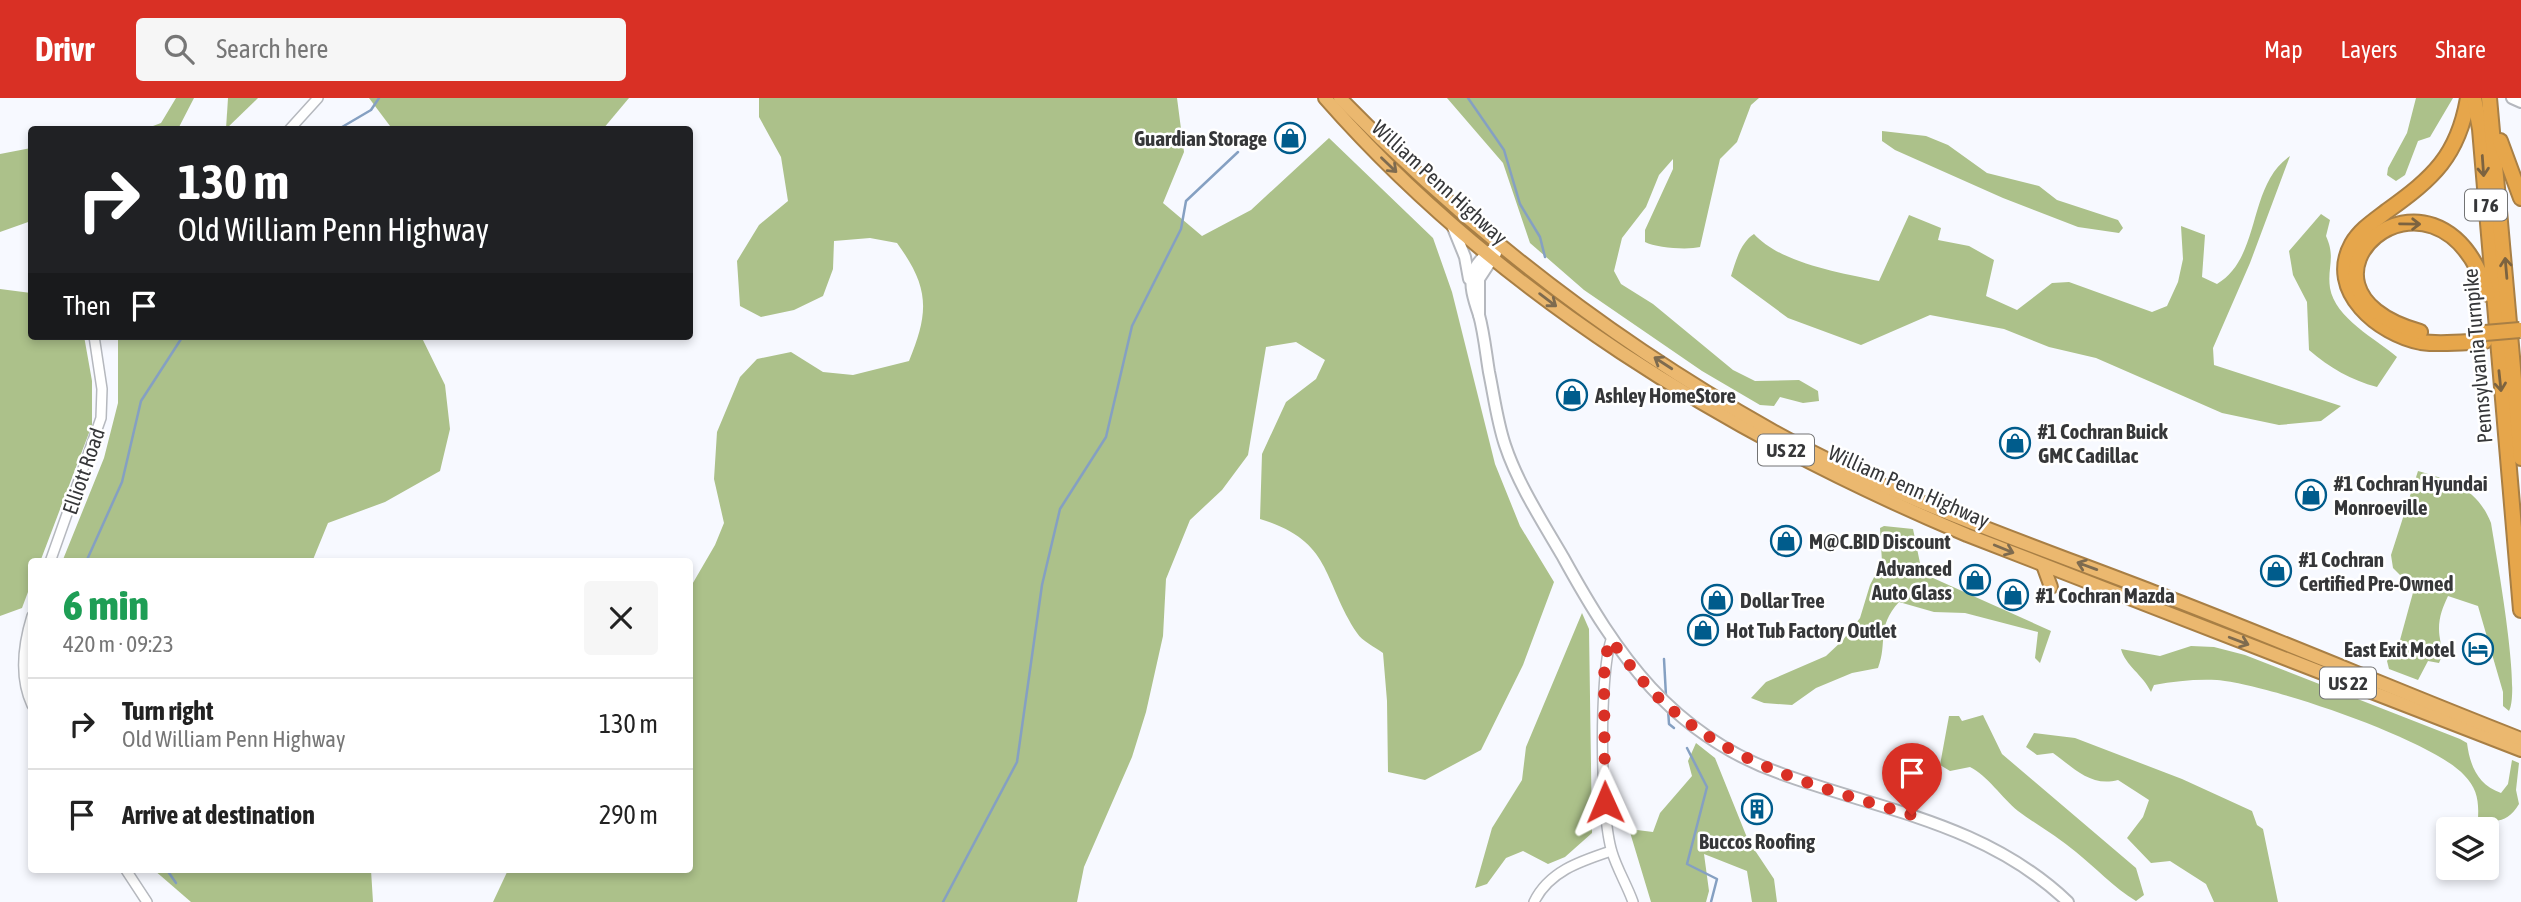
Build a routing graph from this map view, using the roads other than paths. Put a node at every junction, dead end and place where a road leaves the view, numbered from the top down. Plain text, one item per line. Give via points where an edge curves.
1 (318, 98) edge
2 (1325, 98) edge
3 (1340, 98) edge
4 (2468, 98) edge
5 (2474, 98) edge
6 (2489, 98) edge
7 (2512, 98) edge
8 (2521, 102) edge
9 (2492, 116) junction
10 (293, 126) edge
11 (2521, 198) edge
12 (1449, 219) junction
13 (1500, 244) junction
14 (1491, 255) junction
15 (1470, 284) junction
16 (2494, 313) junction
17 (1479, 315) junction
18 (2520, 334) edge
19 (2485, 337) junction
20 (95, 340) edge
21 (2521, 458) edge
22 (51, 558) edge
23 (2043, 565) junction
24 (2071, 576) junction
25 (2521, 610) edge
26 (28, 633) edge
27 (1611, 640) junction
28 (28, 683) edge
29 (2521, 739) edge
30 (2521, 750) edge
31 (1611, 851) junction
32 (129, 873) edge
33 (147, 902) edge
34 (1534, 902) edge
35 (1633, 902) edge
36 (2068, 902) edge

1 - 10 street
2 -> 12 highway, William Penn Highway / US 22 via 1377,154
3 - 13 highway, William Penn Highway / US 22 via 1430,185
4 - 19 highway via 2457,137 2443,164 2359,235 2347,255 2346,271 2356,302 2393,332 2429,343
5 -> 16 highway, Pennsylvania Turnpike / I 76
6 - 9 highway, Pennsylvania Turnpike / I 76
7 - 8 main road
9 - 11 highway
21 -> 9 highway, Pennsylvania Turnpike / I 76
12 - 14 highway, William Penn Highway / US 22
12 - 15 main road via 1462,246
13 - 14 main road
29 -> 13 highway, William Penn Highway / US 22 via 1922,504 1850,471 1757,422 1649,354
14 - 15 main road via 1473,272
14 - 17 main road via 1479,279
14 -> 23 highway, William Penn Highway / US 22 via 1604,340 1739,424 1886,499
15 - 17 main road
19 -> 16 highway via 2430,334 2389,319 2361,289 2360,253 2372,236 2389,226 2409,223 2437,229 2456,242 2473,263
16 -> 25 highway, Pennsylvania Turnpike / I 76
17 - 27 main road via 1509,458
18 - 19 highway
20 - 22 street, Elliott Road via 101,418
23 - 24 highway, William Penn Highway / US 22
23 - 24 highway via 2051,587
24 -> 30 highway, William Penn Highway / US 22
26 - 28 street via 23,655
27 - 31 street via 1604,678 1606,817
27 - 36 main road via 1658,697 1743,757 1778,773 1977,838 2011,857
31 - 34 street via 1562,870
31 - 35 street
32 - 33 street

